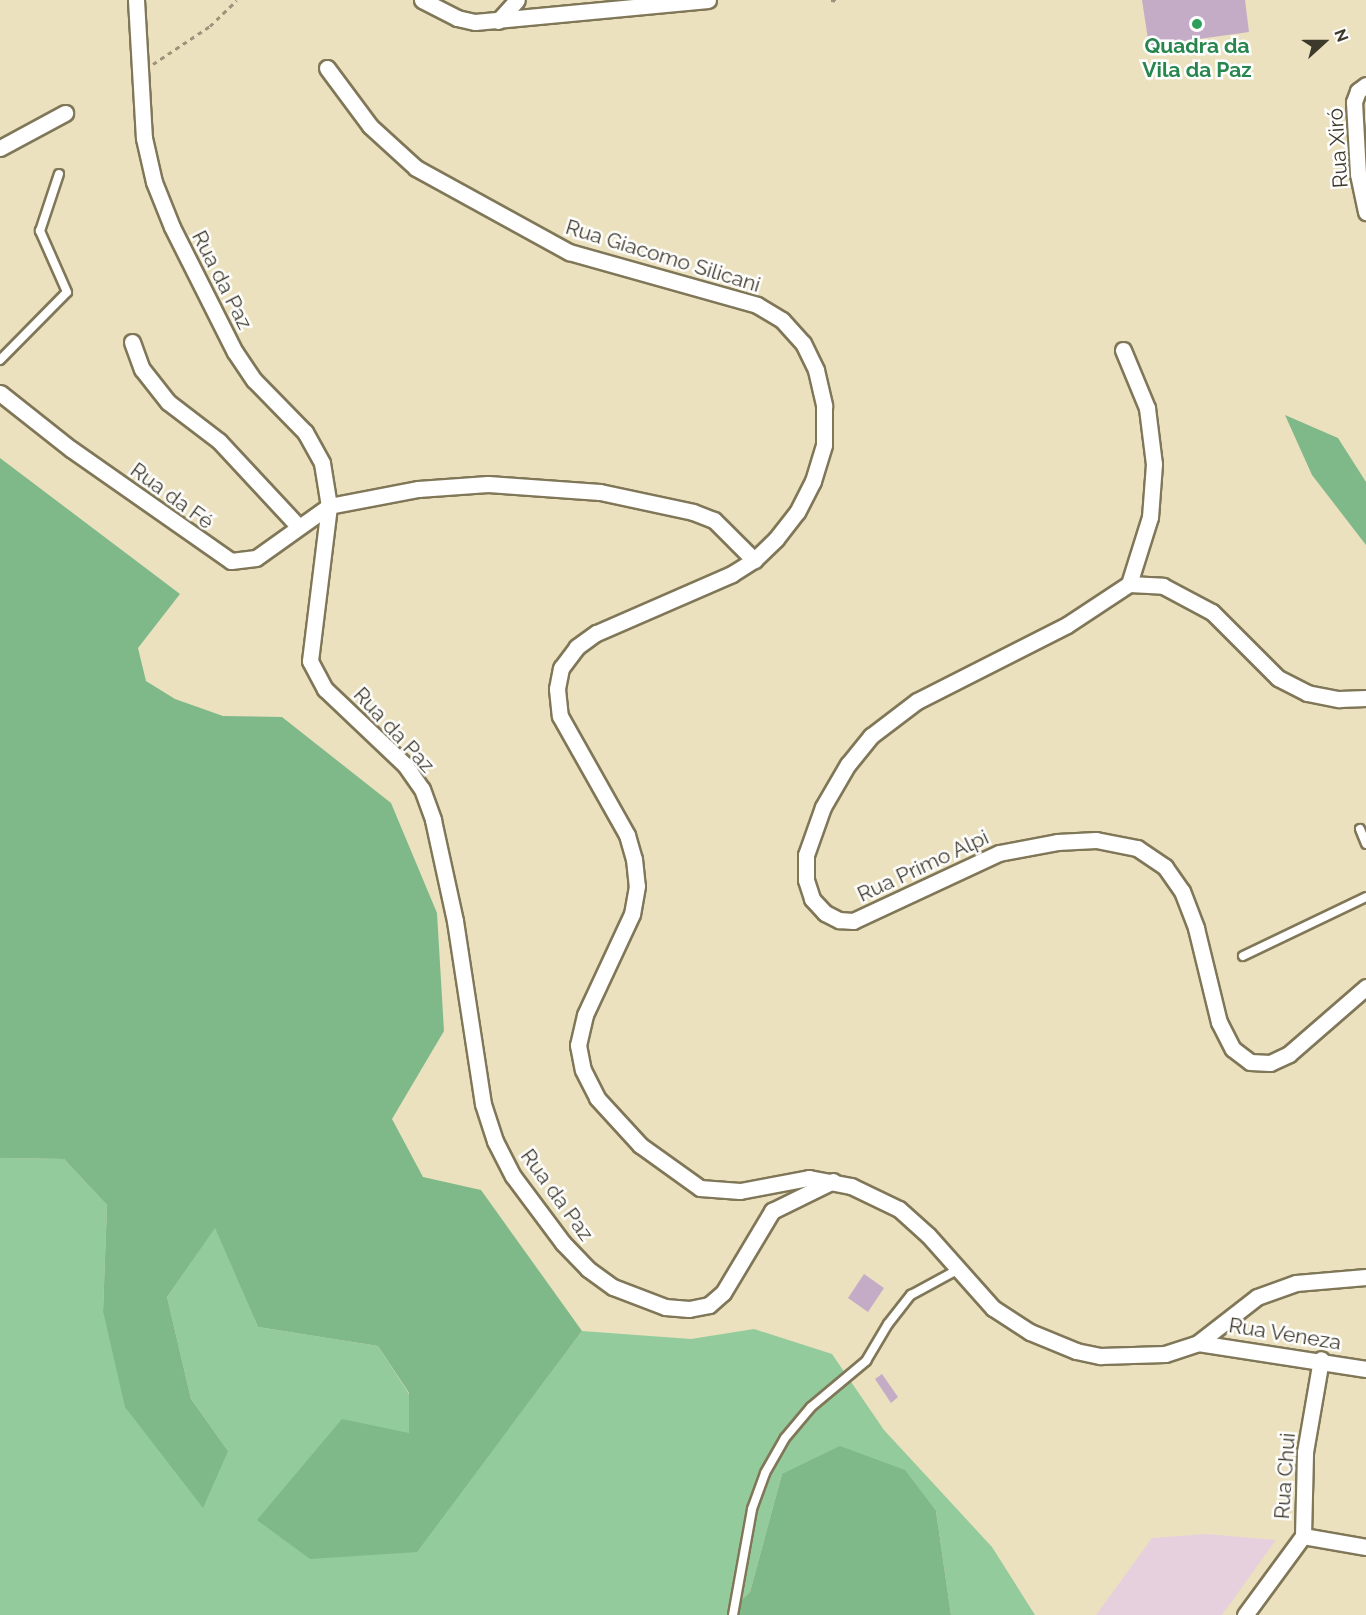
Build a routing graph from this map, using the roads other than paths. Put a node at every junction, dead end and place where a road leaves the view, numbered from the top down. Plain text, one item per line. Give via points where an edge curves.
1 (136, 0) edge
2 (422, 0) edge
3 (517, 0) edge
4 (708, 0) edge
5 (647, 4) edge
6 (445, 5) edge
7 (498, 21) junction
8 (327, 68) dead end
9 (1366, 85) edge
10 (64, 113) dead end
11 (0, 148) edge
12 (59, 174) dead end
13 (1362, 174) edge
14 (1366, 212) edge
15 (132, 342) dead end
16 (1123, 350) dead end
17 (0, 360) edge
18 (0, 393) edge
19 (329, 506) junction
20 (299, 527) junction
21 (754, 560) junction
22 (1129, 584) junction
23 (1366, 698) edge
24 (1360, 830) dead end
25 (1366, 844) edge
26 (1366, 897) edge
27 (1243, 956) dead end
28 (1366, 987) edge
29 (833, 1181) junction
30 (959, 1269) junction
31 (1366, 1277) edge
32 (1198, 1344) junction
33 (1321, 1359) junction
34 (1366, 1369) edge
35 (1303, 1536) junction
36 (1366, 1547) edge
37 (733, 1615) edge
38 (1245, 1615) edge

1 - 19 street, Rua da Paz via 144,138 154,182 172,227 235,352 254,380 316,446
2 - 6 street
3 - 7 street
4 - 5 street
5 - 7 street
6 - 7 street via 476,22
8 - 21 street, Rua Giacomo Silicani via 370,126 416,168 488,210 569,252 757,305 782,320 803,343 816,370 824,406 824,445 813,481 797,512
9 - 13 street, Rua Xiró via 1358,91 1354,102
10 - 11 street
12 - 17 lane via 40,231 67,292
13 - 14 street, Rua Xiró
15 - 20 street via 142,369 168,402 219,441
16 - 22 street via 1147,408 1154,464 1150,517
18 - 20 street, Rua da Fé via 80,456 231,561 256,558
19 - 20 street, Rua da Fé
19 - 21 street via 418,489 488,484 600,492 714,520
19 - 29 street, Rua da Paz via 310,661 325,689 405,765 422,789 434,820 455,921 486,1114 513,1176 563,1243 613,1287 665,1307 709,1305 734,1276 772,1211
21 - 29 street, Rua Giacomo Silicani via 698,590 596,633 577,647 561,668 556,689 560,716 627,835 637,886 632,914 585,1015 578,1045 597,1098 640,1145 700,1188 740,1191 809,1178
22 - 23 street via 1163,586 1204,608 1278,678 1307,693 1339,699
22 - 28 street, Rua Primo Alpi via 1067,625 917,701 871,736 848,764 823,807 806,855 806,880 812,899 825,914 853,921 999,853 1057,842 1096,840 1137,848 1165,867 1182,891 1196,928 1219,1022 1233,1049 1250,1062 1270,1064 1289,1054
24 - 25 lane
26 - 27 lane
29 - 30 street, Rua Giacomo Silicani via 899,1209
30 - 32 street, Rua Giacomo Silicani via 993,1308 1010,1321 1076,1351 1131,1357 1165,1354
30 - 37 lane via 911,1295 866,1361 811,1407 785,1438 765,1473 752,1509
31 - 32 street, Rua Giacomo Silicani via 1296,1283 1257,1297
32 - 33 street, Rua Veneza
33 - 34 street, Rua Veneza
33 - 35 street, Rua Chui via 1305,1452
35 - 36 street
35 - 38 street, Rua Chui

